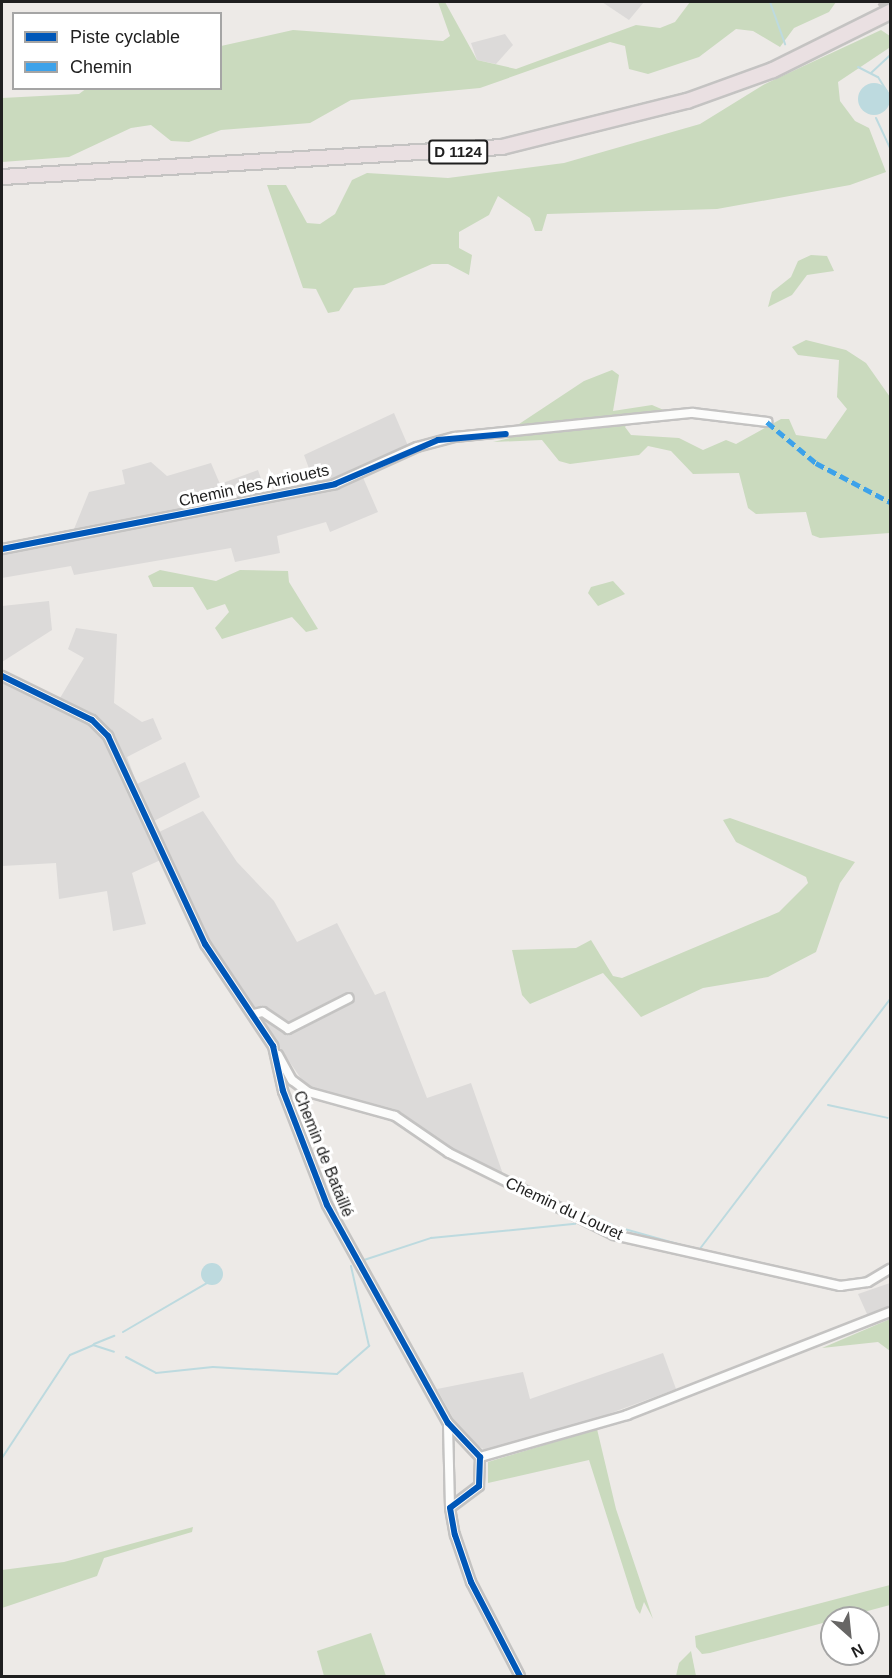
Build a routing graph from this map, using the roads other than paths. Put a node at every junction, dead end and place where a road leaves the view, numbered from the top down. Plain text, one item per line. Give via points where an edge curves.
1 (891, 12) edge
2 (2, 177) edge
3 (767, 422) dead end
4 (2, 549) edge
5 (2, 676) edge
6 (349, 998) dead end
7 (254, 1014) dead end
8 (273, 1046) junction
9 (891, 1269) edge
10 (891, 1312) edge
11 (448, 1423) junction
12 (480, 1457) junction
13 (450, 1508) junction
14 (520, 1677) edge

1 - 2 highway, D 1124 via 773,70 687,101 502,147
3 - 4 street, Chemin des Arriouets via 693,414 455,437 417,447 335,484
5 - 8 street, Chemin de Bataillé via 92,720 108,736 206,944
6 - 7 street via 288,1029 263,1012
8 - 9 street, Chemin du Louret via 299,1087 395,1116 449,1153 614,1235 840,1286 868,1282
8 - 11 street, Chemin de Bataillé via 283,1091 327,1205
10 - 12 street via 627,1415
11 - 12 street, Chemin de Bataillé
11 - 13 street, Chemin de Bataillé
12 - 13 street via 479,1486
13 - 14 street, Chemin de Bataillé via 471,1582

